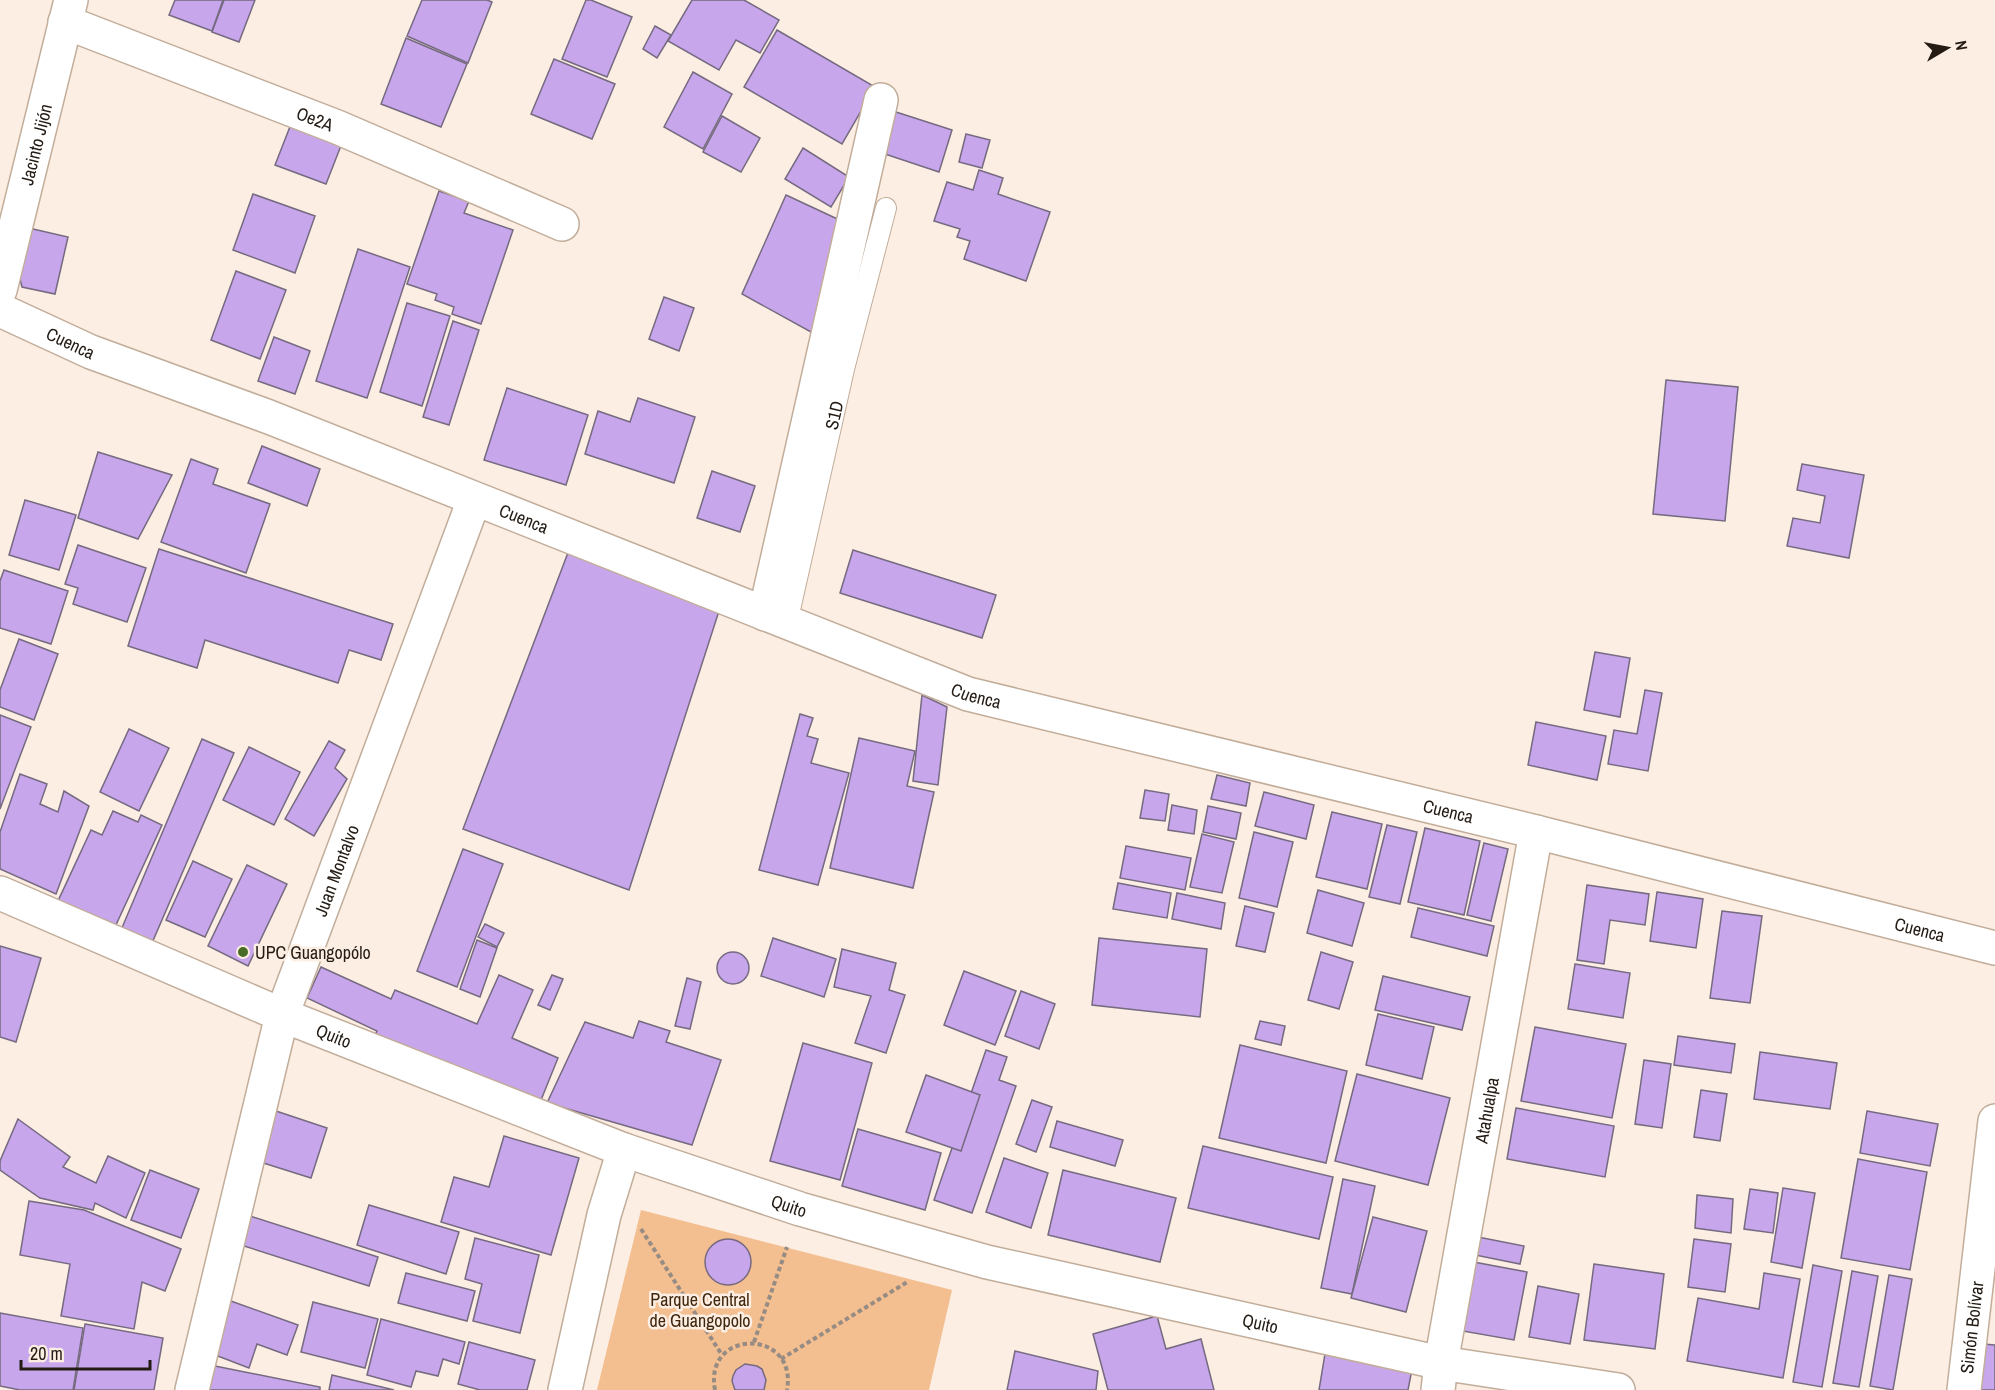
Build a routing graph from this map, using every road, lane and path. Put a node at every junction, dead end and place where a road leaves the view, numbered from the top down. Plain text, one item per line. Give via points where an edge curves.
1 (68, 11) edge
2 (881, 100) dead end
3 (886, 208) dead end
4 (562, 224) dead end
5 (0, 290) edge
6 (0, 309) edge
7 (474, 500) junction
8 (776, 619) junction
9 (1536, 832) junction
10 (0, 893) edge
11 (1995, 948) edge
12 (282, 1016) junction
13 (1995, 1121) edge
14 (624, 1150) junction
15 (613, 1186) junction
16 (800, 1209) junction
17 (954, 1253) junction
18 (754, 1342) junction
19 (722, 1355) junction
20 (782, 1359) junction
21 (1440, 1377) edge
22 (787, 1389) edge
23 (192, 1390) edge
24 (565, 1390) edge
25 (715, 1390) edge
26 (795, 1390) edge
27 (1617, 1390) edge
28 (1964, 1390) edge

1 - 4 street, Oe2A
1 - 5 street, Jacinto Jijón
2 - 8 street
3 - 8 lane, S1D
6 - 7 street, Cuenca via 91,352 269,417
7 - 8 street, Cuenca
7 - 12 street, Juan Montalvo
8 - 9 street, Cuenca via 968,694
9 - 11 street, Cuenca
9 - 21 street, Atahualpa
10 - 12 street, Quito
12 - 14 street, Quito
12 - 23 street, Juan Montalvo
13 - 28 street, Simón Bolívar
14 - 15 street
14 - 16 street, Quito
15 - 19 path
15 - 24 street
16 - 17 street, Quito
16 - 18 path
17 - 20 path
17 - 21 street, Quito
18 - 19 path via 742,1343
18 - 20 path
19 - 25 path via 714,1377
20 - 22 path
21 - 27 street, Quito
22 - 26 path

